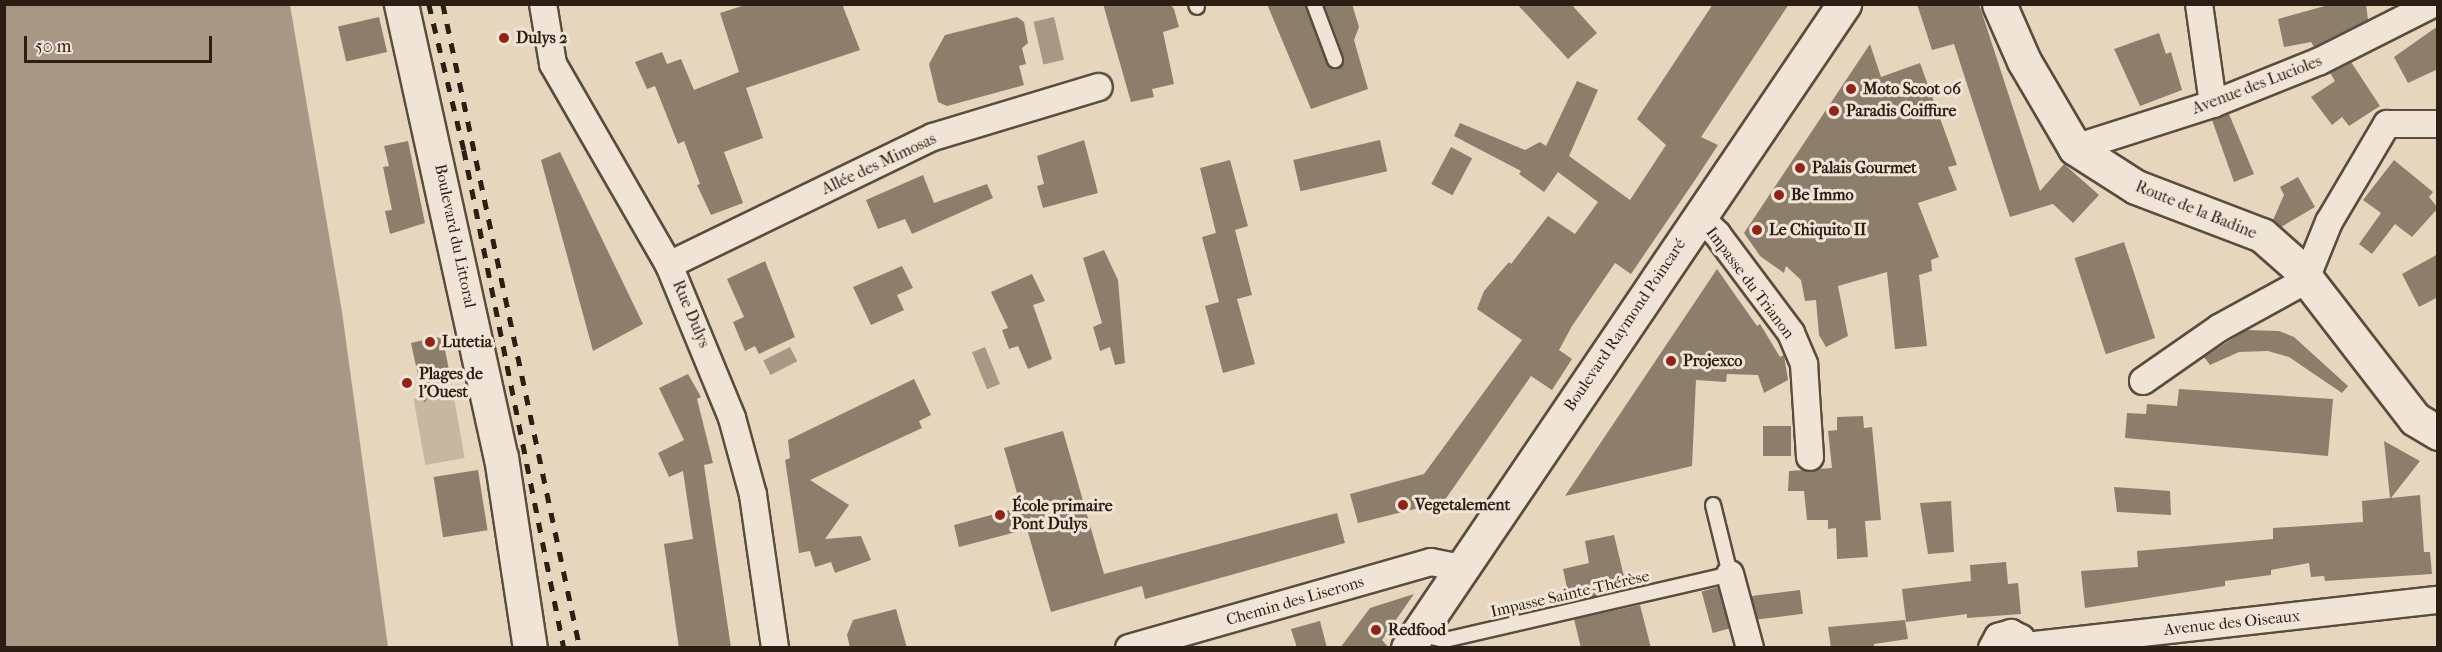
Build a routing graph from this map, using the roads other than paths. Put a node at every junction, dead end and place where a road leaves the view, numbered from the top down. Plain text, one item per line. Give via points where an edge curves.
1 (401, 4) edge
2 (543, 4) edge
3 (1314, 4) edge
4 (1844, 4) edge
5 (1999, 4) edge
6 (2020, 4) edge
7 (2199, 4) edge
8 (2433, 4) edge
9 (1335, 60) dead end
10 (1099, 87) dead end
11 (2041, 88) junction
12 (2213, 104) junction
13 (2438, 124) edge
14 (2075, 148) junction
15 (1699, 216) junction
16 (669, 265) junction
17 (2306, 281) junction
18 (2143, 381) dead end
19 (2438, 433) edge
20 (1810, 458) dead end
21 (1713, 505) dead end
22 (1461, 568) junction
23 (1730, 574) junction
24 (2438, 600) edge
25 (1413, 641) edge
26 (2026, 647) edge
27 (530, 648) edge
28 (775, 648) edge
29 (1129, 648) edge
30 (1750, 648) edge
31 (1992, 648) edge

1 - 27 main road, Boulevard du Littoral via 501,457
2 - 16 street, Rue Dulys via 553,64
3 - 9 lane
4 - 15 main road, Boulevard Raymond Poincaré
5 - 11 main road, Route de la Badine via 2024,61
6 - 11 main road, Route de la Badine
7 - 12 street
8 - 12 street, Avenue des Lucioles via 2320,61
10 - 16 street, Allée des Mimosas via 933,137
11 - 14 main road, Route de la Badine
12 - 14 street, Avenue des Lucioles
13 - 17 street via 2387,124 2329,222
14 - 17 main road, Route de la Badine via 2136,187 2262,235 2296,265
15 - 20 street, Impasse du Trianon via 1717,234 1791,333 1804,364
15 - 22 main road, Boulevard Raymond Poincaré
16 - 28 street, Rue Dulys via 732,418 753,495
17 - 18 street via 2219,328
17 - 19 main road, Route de la Badine via 2415,419
21 - 23 lane
22 - 25 main road, Boulevard Raymond Poincaré
22 - 29 street, Chemin des Liserons via 1431,562
23 - 25 lane, Impasse Sainte-Thérèse via 1445,640
23 - 30 street
24 - 26 street, Avenue des Oiseaux
26 - 31 street via 2011,633 1998,637

